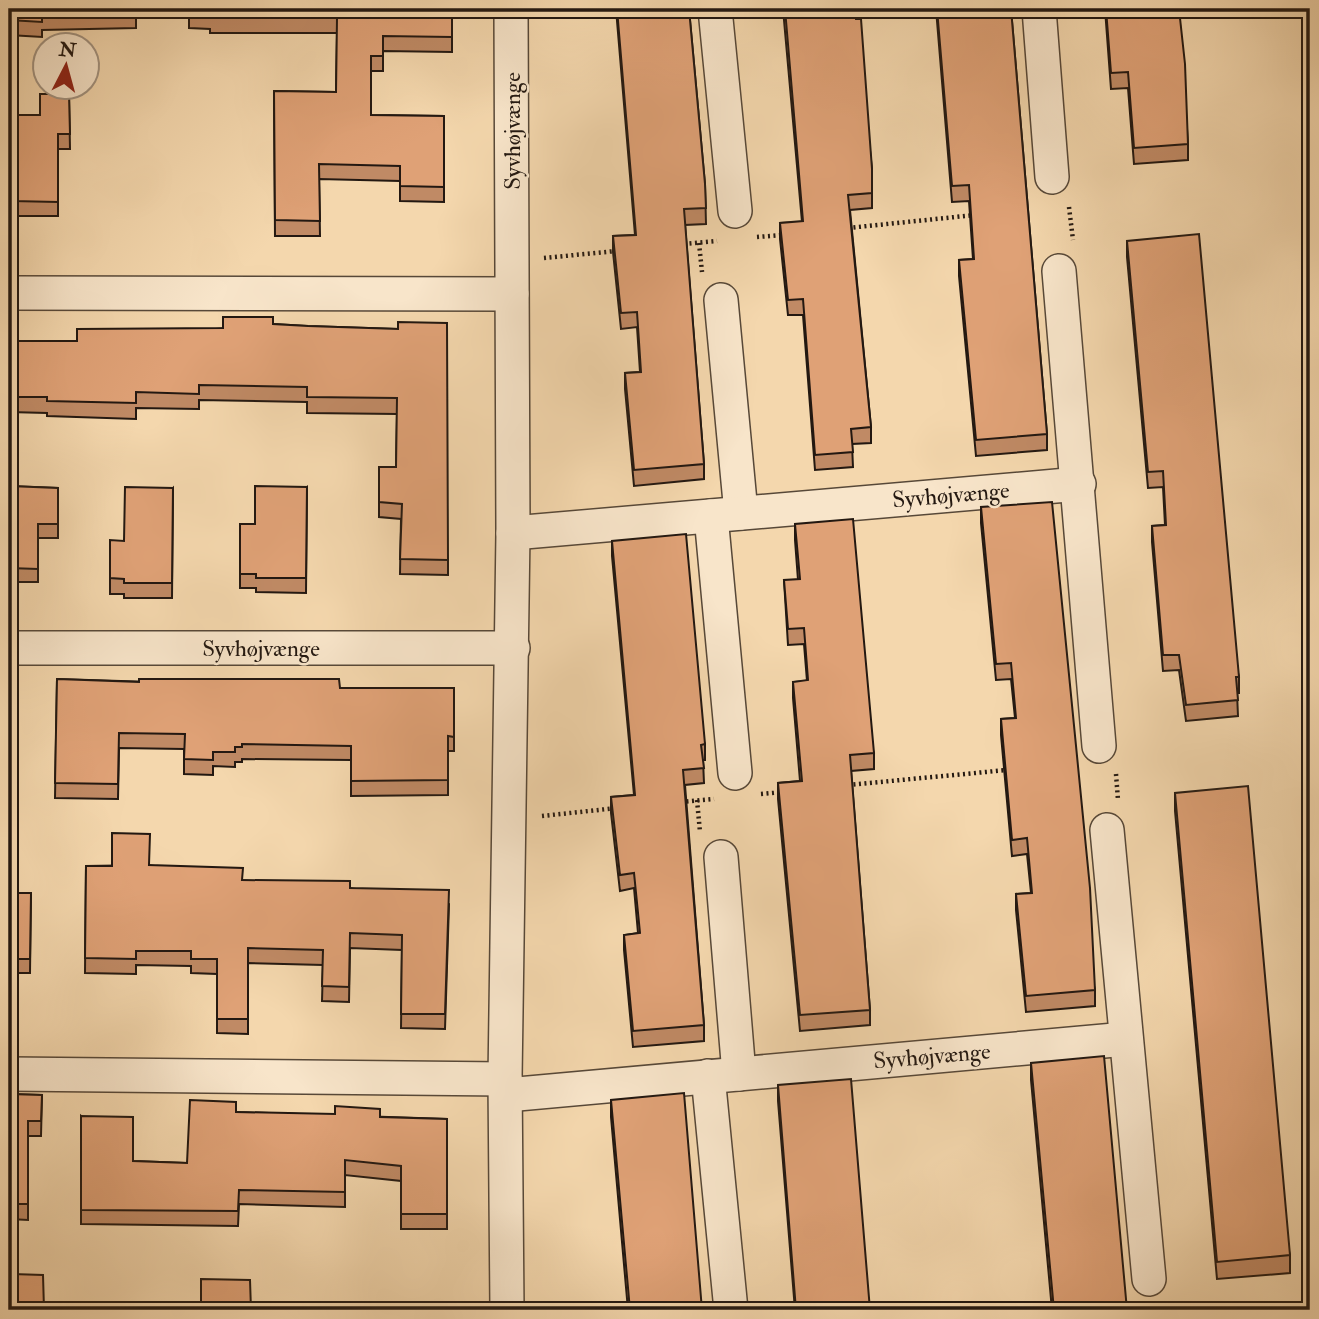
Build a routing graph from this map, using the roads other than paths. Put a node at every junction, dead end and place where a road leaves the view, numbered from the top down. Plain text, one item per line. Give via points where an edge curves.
1 (511, 9) edge
2 (715, 9) edge
3 (1039, 9) edge
4 (1054, 192) road end
5 (742, 225) road end
6 (1059, 271) dead end
7 (9, 293) edge
8 (512, 295) junction
9 (721, 300) dead end
10 (1079, 484) junction
11 (726, 514) junction
12 (513, 533) junction
13 (9, 648) edge
14 (513, 648) junction
15 (1099, 746) road end
16 (736, 789) road end
17 (1107, 830) road end
18 (721, 857) dead end
19 (1126, 1039) junction
20 (9, 1074) edge
21 (724, 1075) junction
22 (505, 1087) junction
23 (1149, 1279) dead end
24 (508, 1310) edge
25 (731, 1310) edge

1 - 8 street, Syvhøjvænge
2 - 5 street
3 - 4 street
6 - 10 street
7 - 8 street
8 - 12 street, Syvhøjvænge
9 - 11 street
10 - 11 street, Syvhøjvænge
10 - 15 street
11 - 12 street, Syvhøjvænge
11 - 16 street
12 - 14 street, Syvhøjvænge
13 - 14 street, Syvhøjvænge
14 - 22 street, Syvhøjvænge
17 - 19 street
18 - 21 street
19 - 21 street, Syvhøjvænge
19 - 23 street
20 - 22 street, Syvhøjvænge
21 - 22 street, Syvhøjvænge
21 - 25 street
22 - 24 street, Syvhøjvænge

